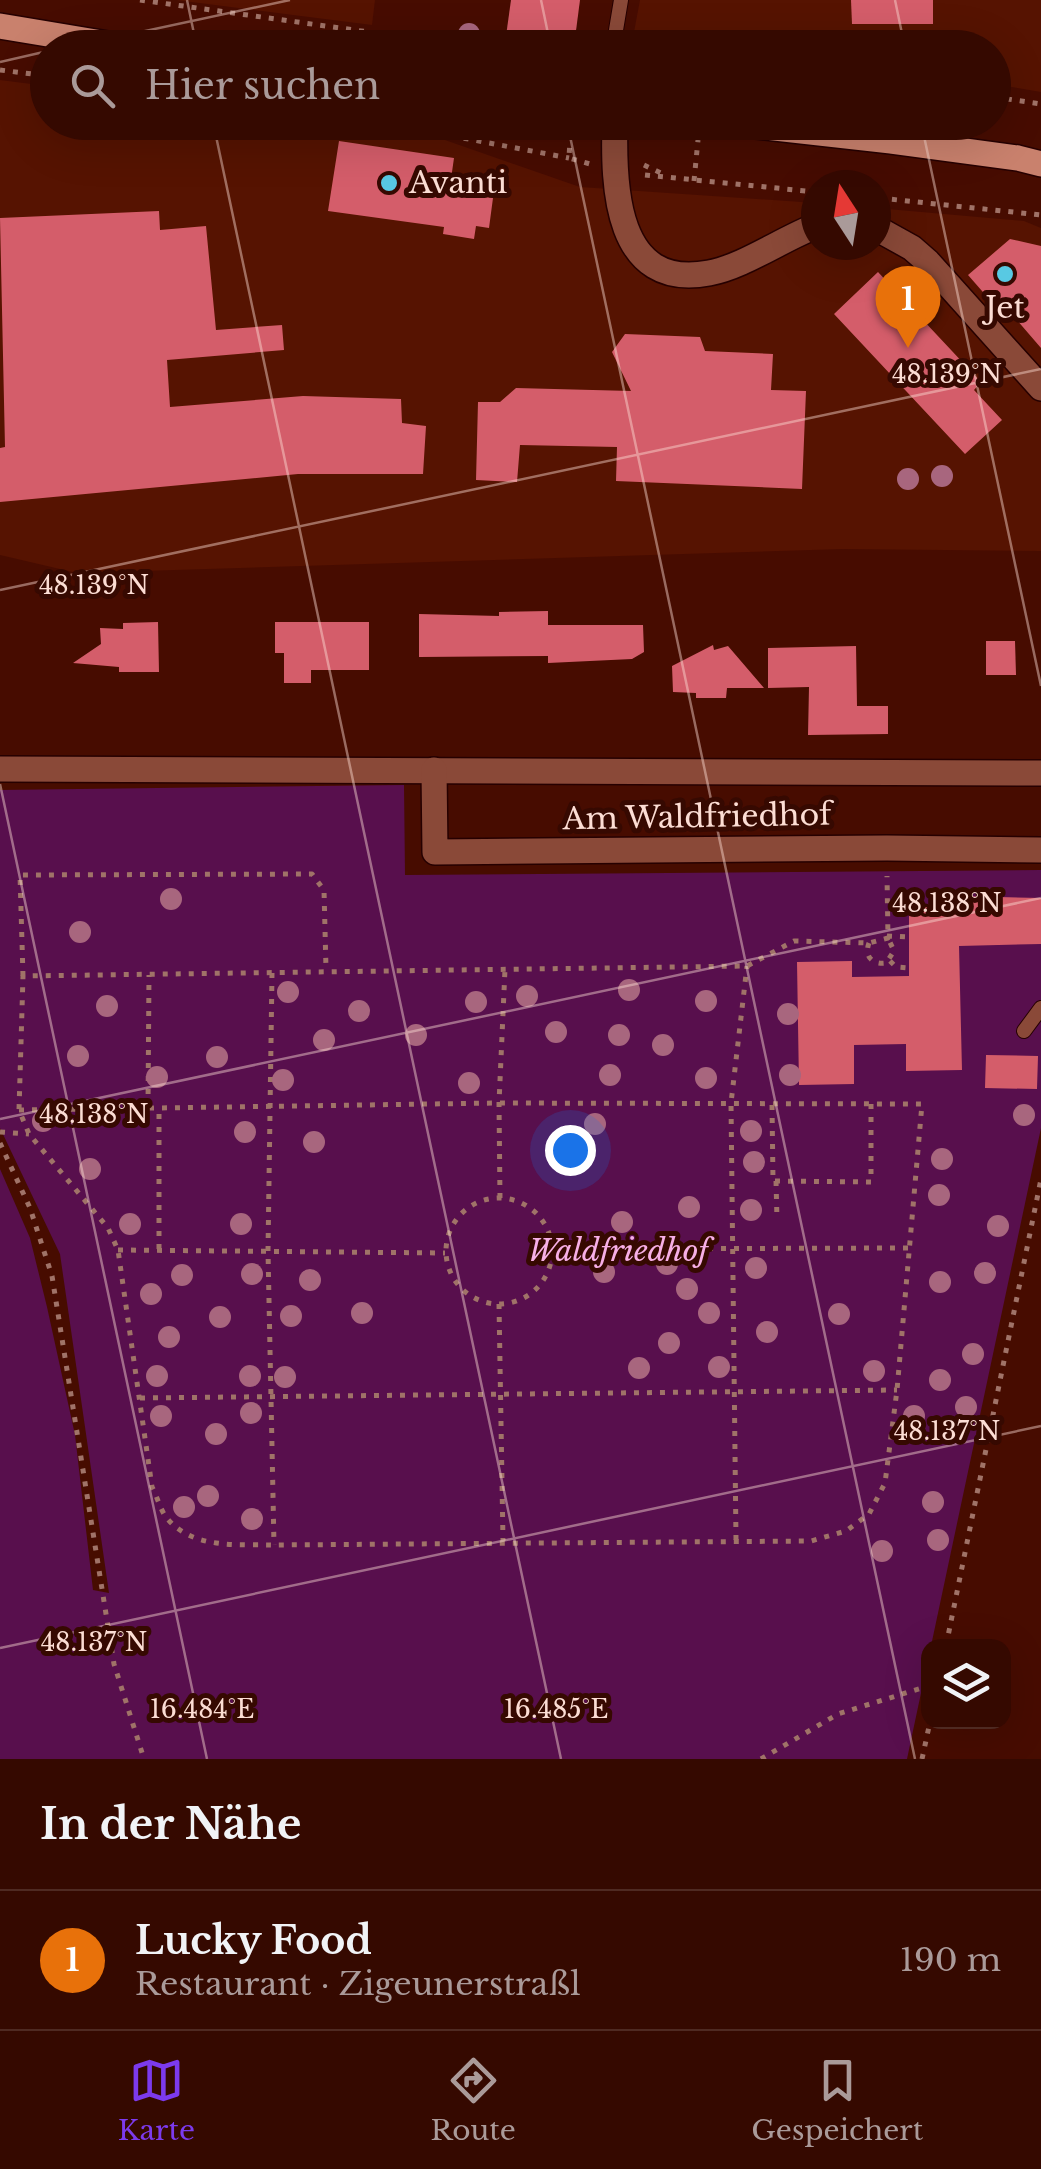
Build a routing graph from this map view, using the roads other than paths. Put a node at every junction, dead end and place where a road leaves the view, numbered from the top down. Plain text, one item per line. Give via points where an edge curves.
1 (621, 0) edge
2 (0, 26) edge
3 (616, 30) edge
4 (30, 31) edge
5 (614, 140) edge
6 (882, 140) edge
7 (1041, 164) edge
8 (801, 233) edge
9 (891, 236) edge
10 (1041, 388) edge
11 (0, 769) edge
12 (434, 770) junction
13 (1041, 774) edge
14 (1041, 850) edge
15 (1041, 1008) edge
16 (1024, 1031) dead end

1 - 3 lane
2 - 4 main road
5 - 8 street via 623,220 648,263 678,274 711,273
6 - 7 main road
9 - 10 street via 928,262
11 - 12 street, Am Waldfriedhof
12 - 13 street, Am Waldfriedhof
12 - 14 street, Am Waldfriedhof via 434,852
15 - 16 lane

